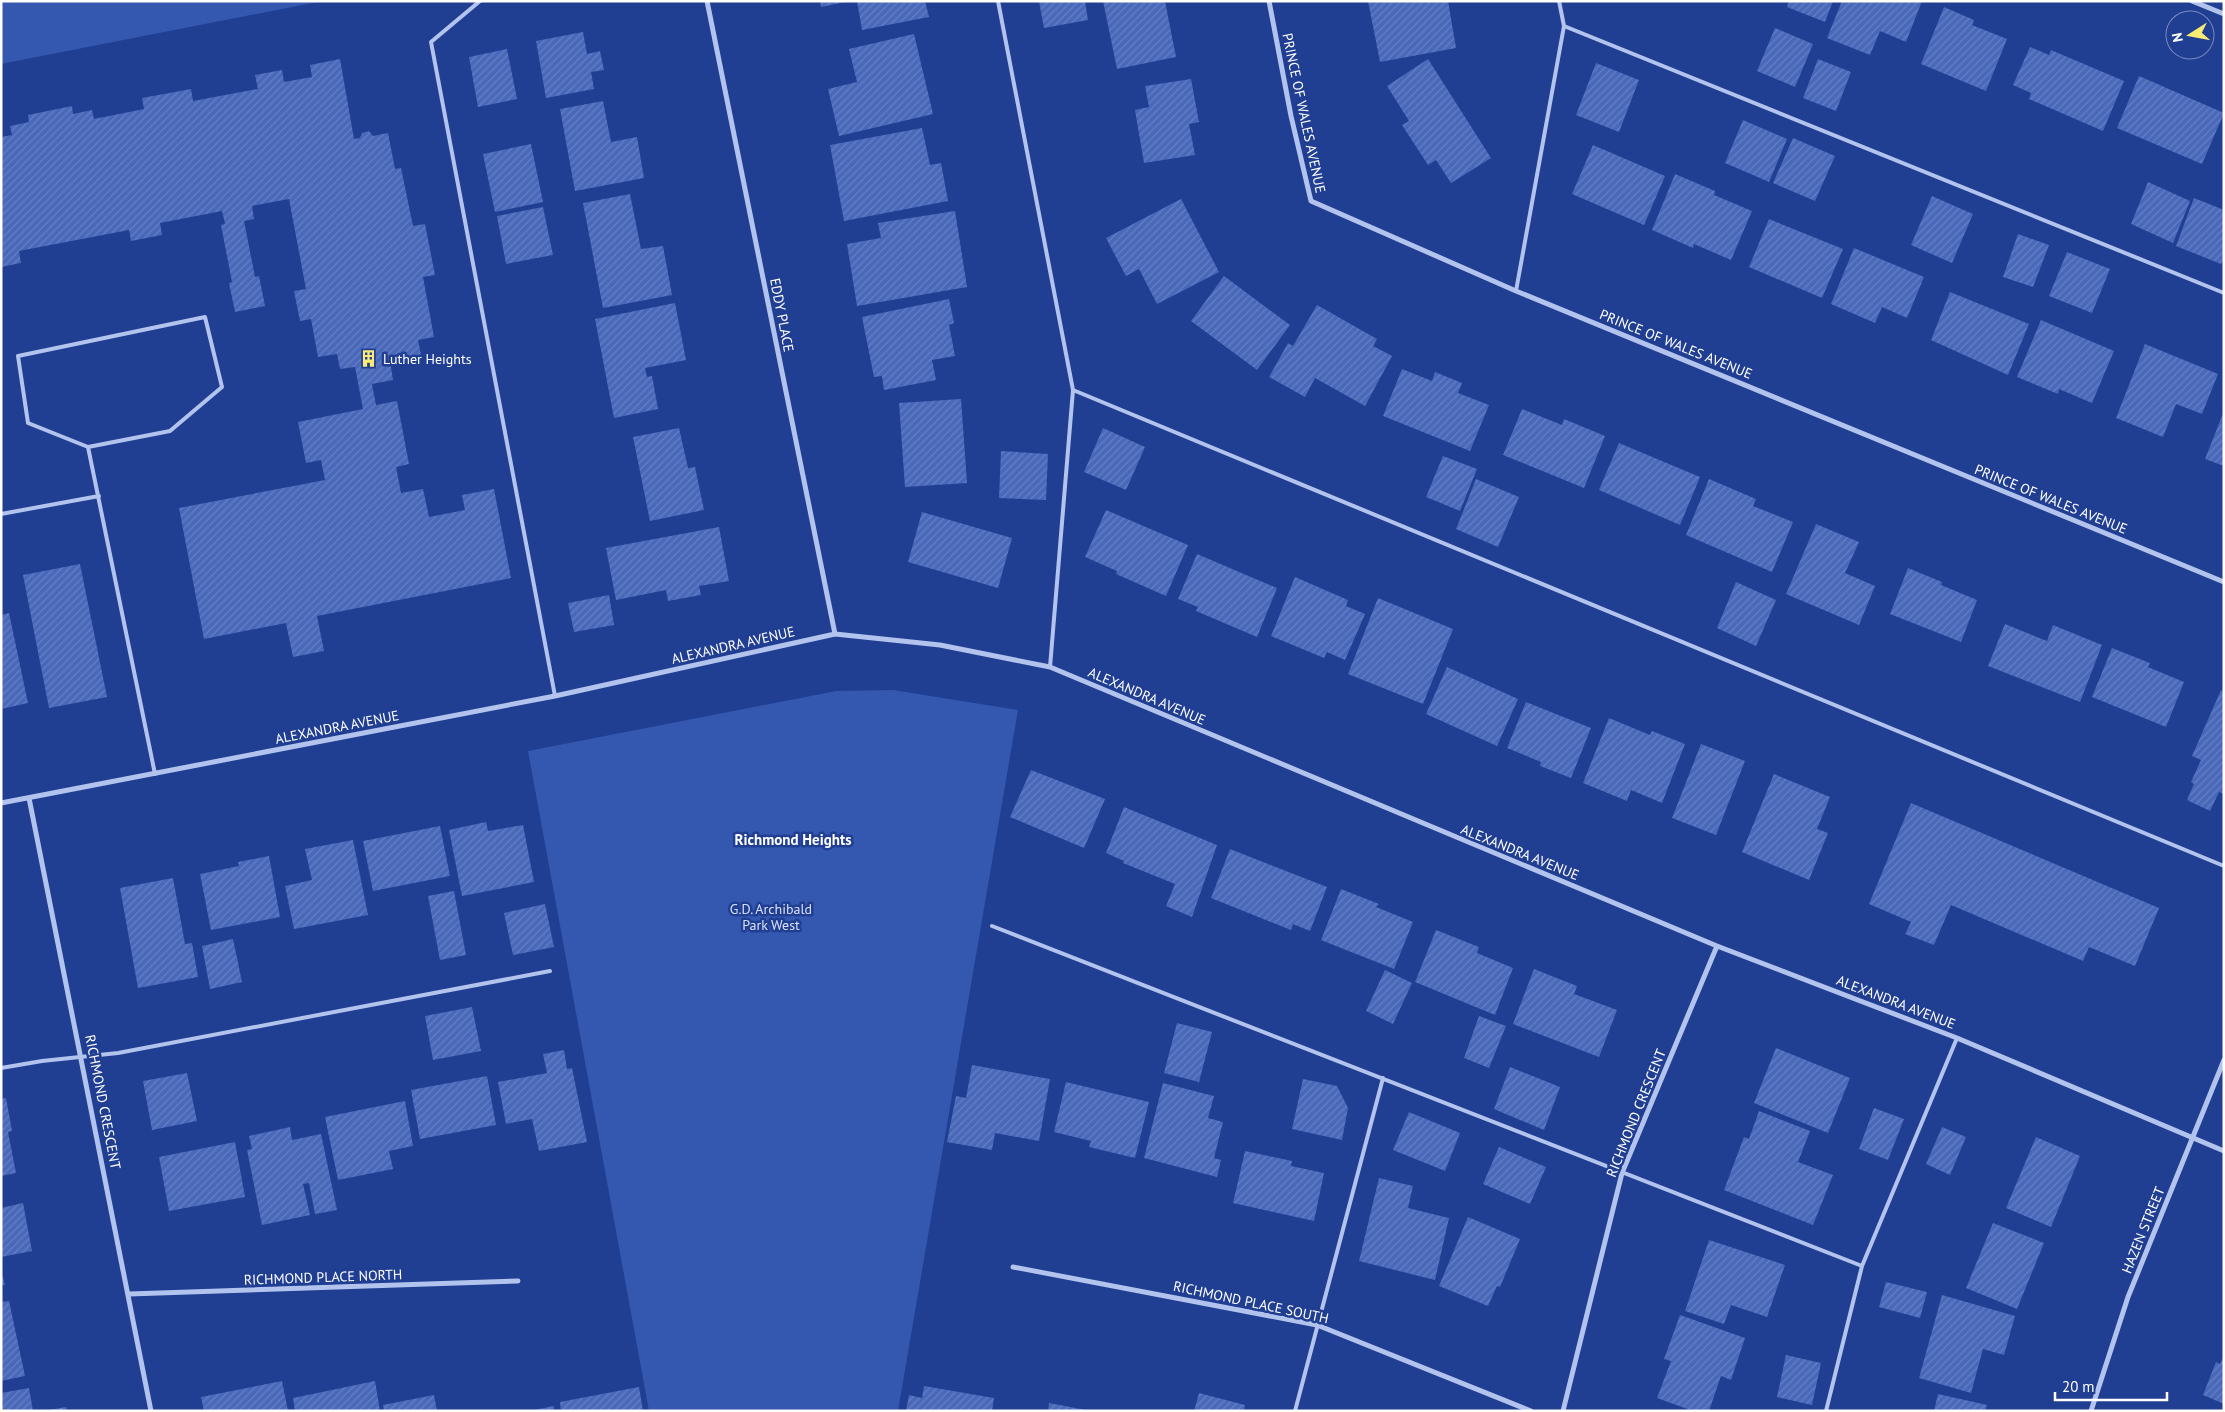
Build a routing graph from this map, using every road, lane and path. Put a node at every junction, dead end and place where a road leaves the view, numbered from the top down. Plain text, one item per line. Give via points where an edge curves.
1 (480, 1) edge
2 (707, 1) edge
3 (998, 1) edge
4 (1269, 1) edge
5 (1559, 1) edge
6 (2192, 1) edge
7 (2224, 14) edge
8 (1564, 26) junction
9 (1516, 291) junction
10 (2224, 293) edge
11 (1073, 390) junction
12 (88, 447) junction
13 (99, 496) junction
14 (1, 514) edge
15 (2224, 582) edge
16 (835, 634) junction
17 (1050, 668) junction
18 (555, 696) junction
19 (155, 774) junction
20 (29, 798) junction
21 (1, 803) edge
22 (2224, 866) edge
23 (992, 926) dead end
24 (1717, 946) junction
25 (550, 971) dead end
26 (1957, 1038) junction
27 (82, 1056) junction
28 (2224, 1060) edge
29 (1, 1068) edge
30 (1383, 1078) junction
31 (2193, 1138) junction
32 (2224, 1151) edge
33 (1622, 1174) junction
34 (1862, 1266) junction
35 (1013, 1267) dead end
36 (518, 1281) dead end
37 (129, 1294) junction
38 (1317, 1325) junction
39 (151, 1411) edge
40 (1295, 1411) edge
41 (1531, 1411) edge
42 (1562, 1411) edge
43 (1826, 1411) edge
44 (2091, 1411) edge

1 - 18 lane via 431,42
2 - 16 street, EDDY PLACE
3 - 11 lane
4 - 9 street, PRINCE OF WALES AVENUE via 1311,201
5 - 8 lane
6 - 7 street
8 - 9 lane
8 - 10 lane
9 - 15 street, PRINCE OF WALES AVENUE
11 - 17 lane
11 - 22 lane
12 - 12 lane via 170,431 222,388 206,317 18,356 28,422
12 - 13 lane
13 - 14 lane
13 - 19 lane
16 - 17 street, ALEXANDRA AVENUE via 940,645
16 - 18 street, ALEXANDRA AVENUE
17 - 24 street, ALEXANDRA AVENUE
18 - 19 street, ALEXANDRA AVENUE
19 - 20 street, ALEXANDRA AVENUE
20 - 21 street, ALEXANDRA AVENUE
20 - 27 street, RICHMOND CRESCENT
23 - 30 lane
24 - 26 street, ALEXANDRA AVENUE
24 - 33 street, RICHMOND CRESCENT
25 - 27 lane via 118,1053
26 - 31 street, ALEXANDRA AVENUE
26 - 34 lane
27 - 29 lane
27 - 37 street, RICHMOND CRESCENT
28 - 31 street, HAZEN STREET
30 - 33 lane
30 - 38 lane
31 - 32 street, ALEXANDRA AVENUE
31 - 44 street, HAZEN STREET via 2128,1297
33 - 34 lane
33 - 42 street, RICHMOND CRESCENT
34 - 43 lane
35 - 38 street, RICHMOND PLACE SOUTH
36 - 37 street, RICHMOND PLACE NORTH
37 - 39 street, RICHMOND CRESCENT
38 - 40 lane
38 - 41 street, RICHMOND PLACE SOUTH

